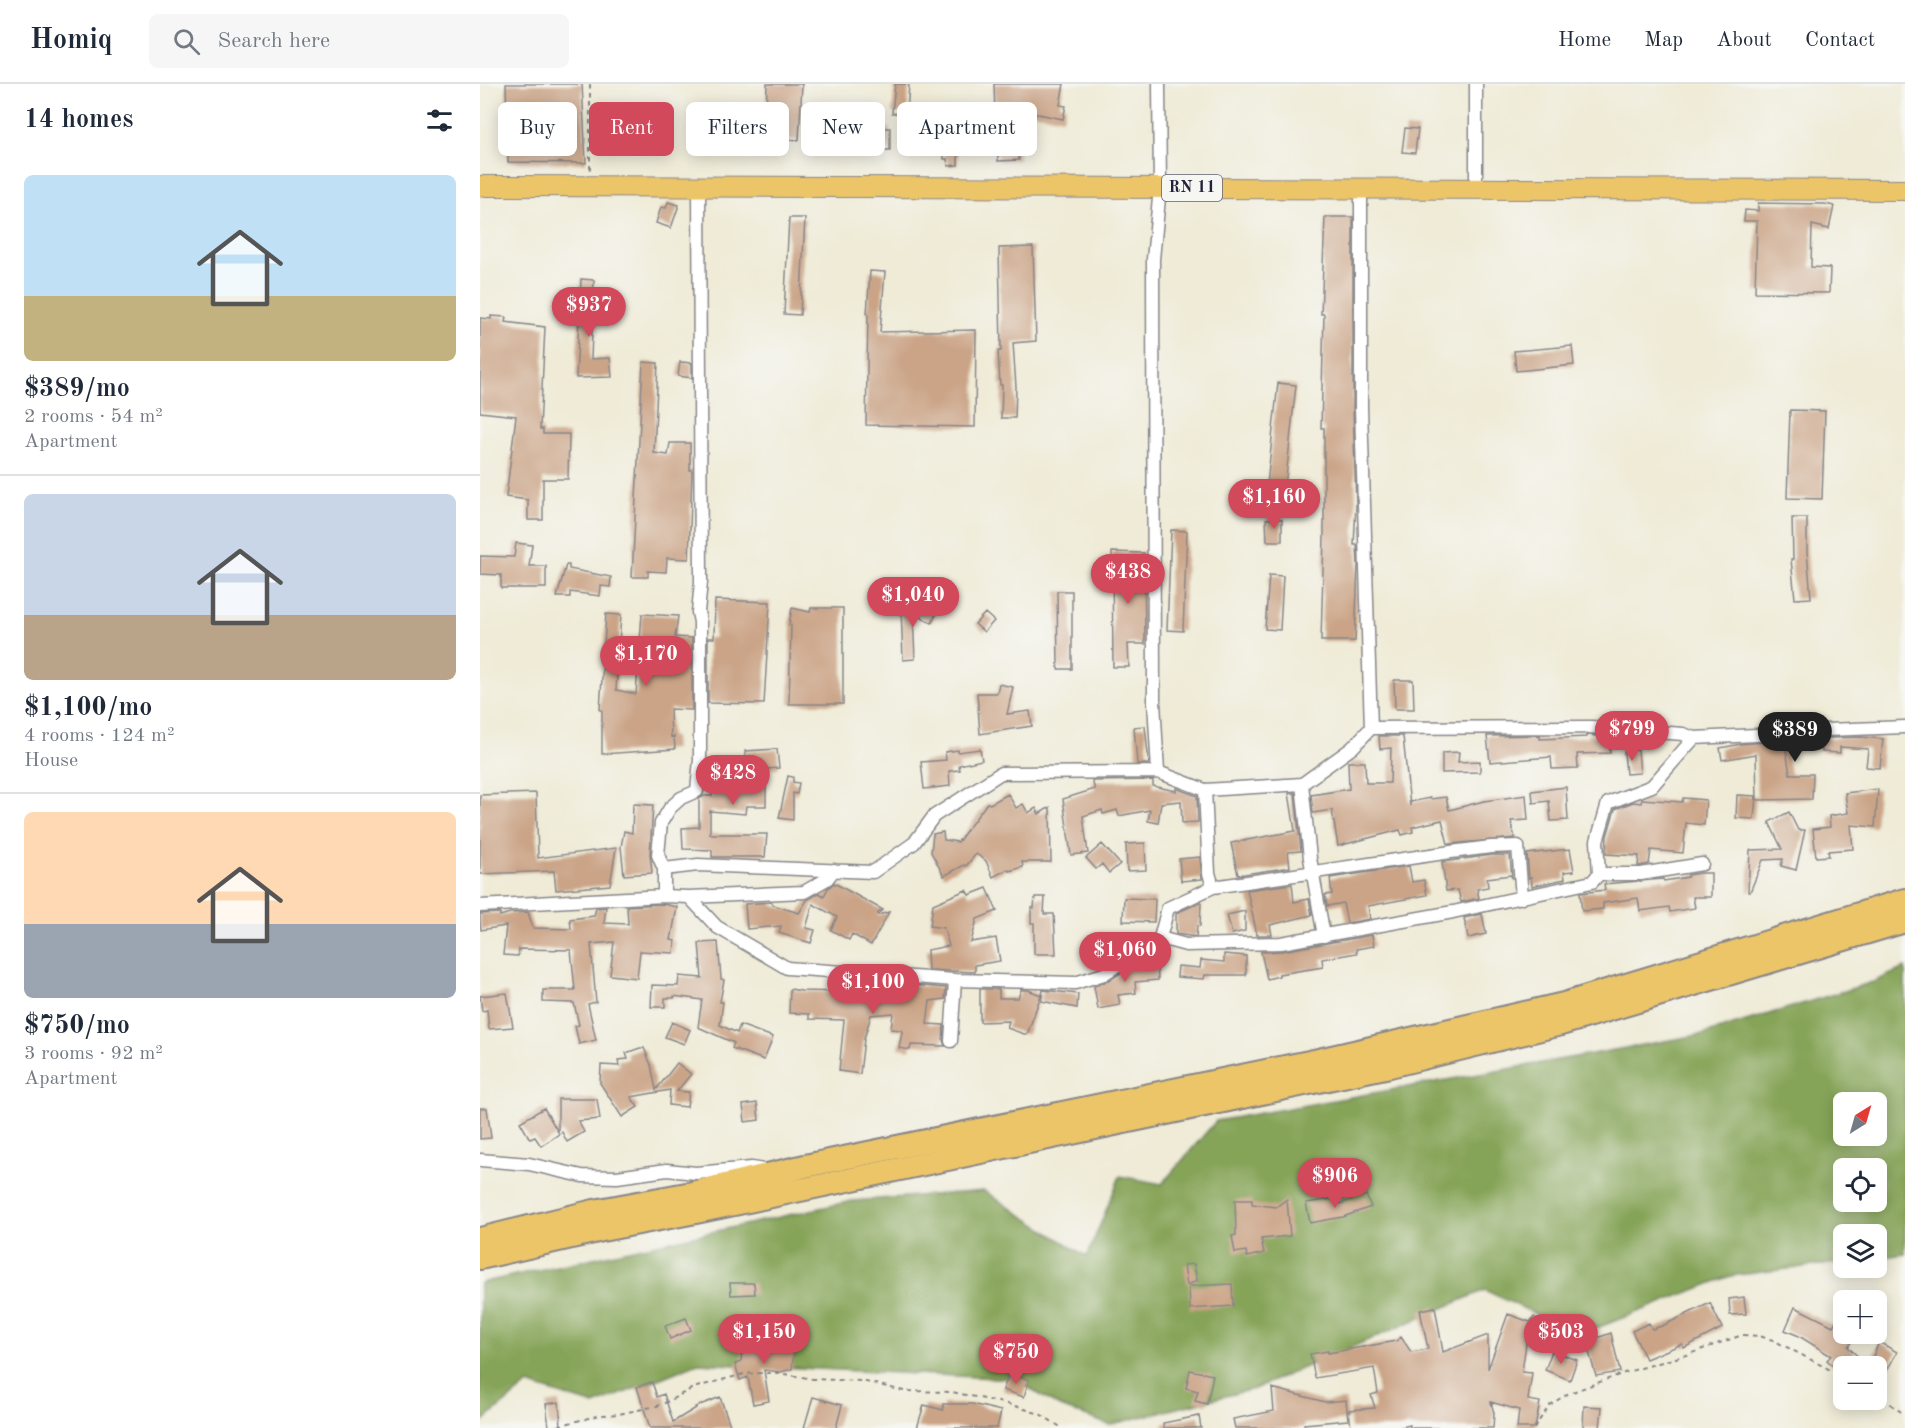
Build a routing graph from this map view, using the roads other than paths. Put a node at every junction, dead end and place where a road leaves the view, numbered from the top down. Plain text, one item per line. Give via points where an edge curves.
1 (1159, 84) edge
2 (1476, 84) edge
3 (480, 186) edge
4 (699, 187) junction
5 (1160, 188) junction
6 (1361, 189) junction
7 (1476, 189) junction
8 (1905, 190) edge
9 (1905, 727) edge
10 (1371, 728) junction
11 (1694, 738) junction
12 (1158, 772) junction
13 (1302, 784) junction
14 (1205, 790) junction
15 (1702, 864) dead end
16 (664, 869) junction
17 (834, 870) junction
18 (1314, 872) junction
19 (1599, 874) junction
20 (1213, 887) junction
21 (664, 896) junction
22 (689, 897) junction
23 (1522, 898) junction
24 (1905, 900) edge
25 (480, 906) edge
26 (1905, 921) edge
27 (1324, 936) junction
28 (1160, 938) junction
29 (955, 980) junction
30 (951, 1041) dead end
31 (480, 1161) edge
32 (780, 1173) junction
33 (480, 1239) edge
34 (480, 1258) edge

1 - 5 street
2 - 7 street
3 - 4 main road, RN 11
4 - 5 main road, RN 11
4 - 16 street via 700,760 697,791 681,798 661,823 658,855
5 - 6 main road, RN 11
5 - 12 street via 1154,259 1154,701
6 - 7 main road, RN 11
6 - 10 street via 1361,408
7 - 8 main road, RN 11
9 - 11 street
10 - 11 street via 1591,727
10 - 13 street via 1352,748
11 - 19 street via 1653,786 1608,803 1597,841
12 - 14 street
12 - 17 street via 1001,773 934,816 914,843 873,872
13 - 14 street
13 - 18 street
14 - 20 street
15 - 19 street via 1641,874
16 - 17 street via 698,865
16 - 21 street
17 - 22 street via 827,879 804,892
18 - 20 street
18 - 23 street via 1518,846
18 - 27 street
19 - 23 street via 1592,882
20 - 28 street via 1168,908
21 - 22 street
21 - 25 street
22 - 29 street via 717,927 787,968
23 - 27 street
24 - 32 highway via 1564,1004 1314,1061
26 - 34 highway via 1583,1018 1401,1064
27 - 28 street via 1281,943 1186,945
28 - 29 street via 1104,974 1074,983
29 - 30 street
31 - 32 street via 529,1164 582,1176 751,1168
32 - 33 highway

